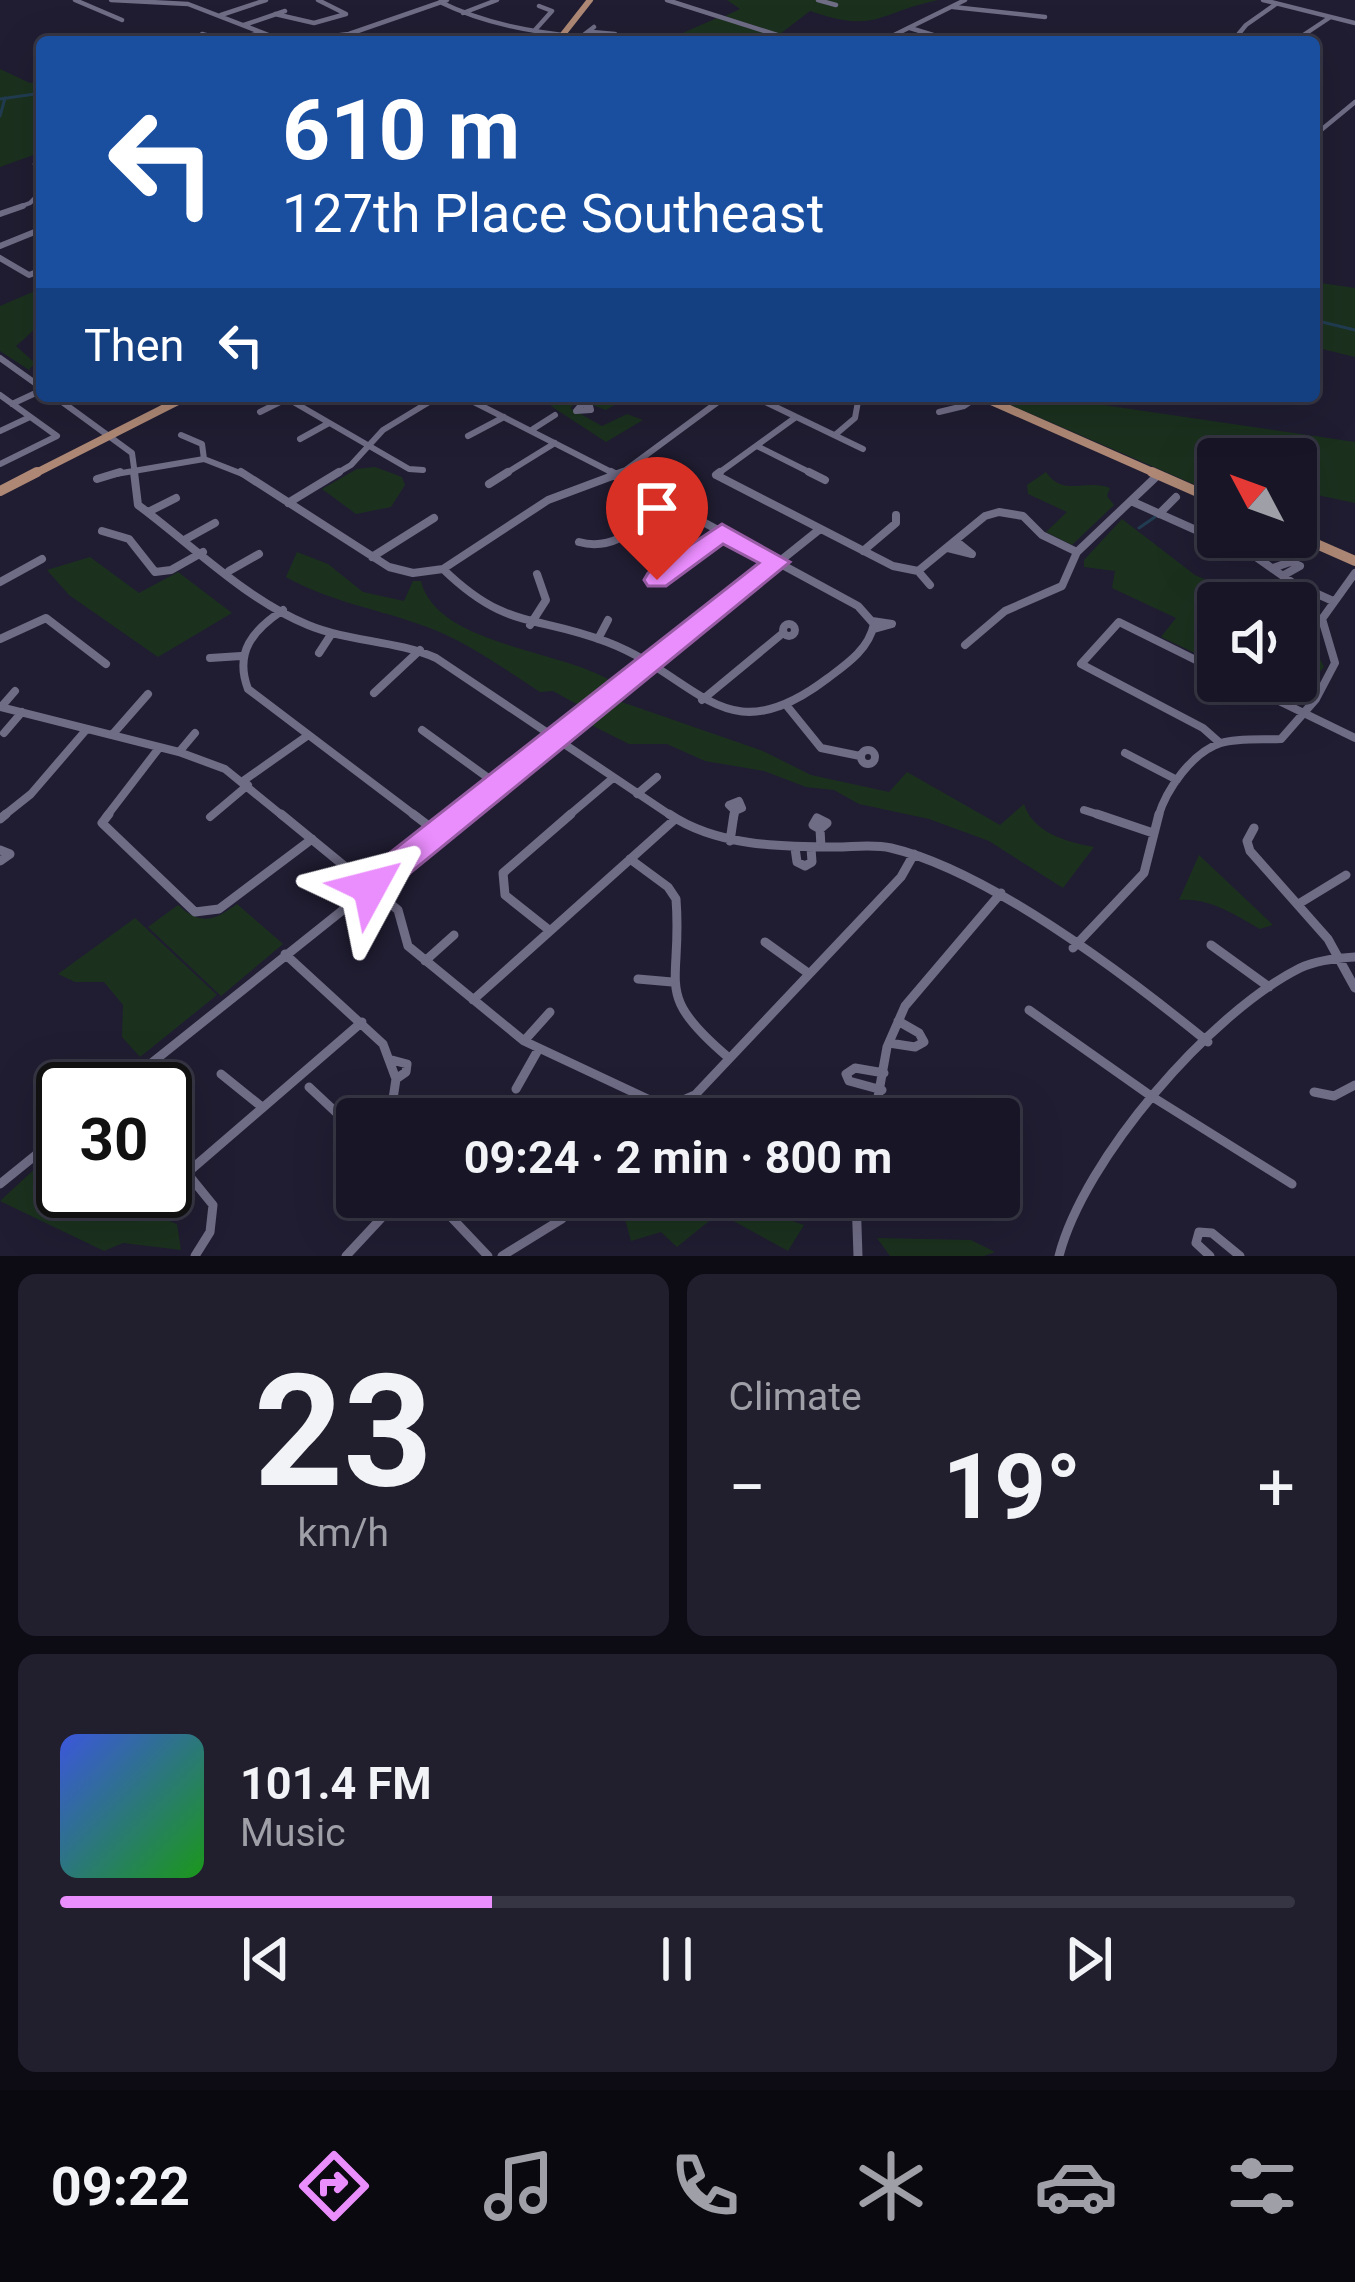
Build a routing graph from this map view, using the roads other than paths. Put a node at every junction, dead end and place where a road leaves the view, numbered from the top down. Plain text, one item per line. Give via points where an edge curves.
1 (75, 0) edge
2 (266, 0) edge
3 (318, 0) edge
4 (497, 0) edge
5 (590, 0) edge
6 (667, 0) edge
7 (818, 0) edge
8 (965, 0) edge
9 (1263, 0) edge
10 (118, 1) edge
11 (440, 1) edge
12 (186, 2) edge
13 (1277, 4) junction
14 (836, 5) dead end
15 (539, 6) dead end
16 (951, 7) junction
17 (95, 9) junction
18 (285, 11) dead end
19 (275, 14) junction
20 (462, 14) junction
21 (219, 16) junction
22 (503, 17) dead end
23 (1045, 17) dead end
24 (1330, 17) junction
25 (122, 20) dead end
26 (495, 22) junction
27 (1355, 23) edge
28 (242, 25) junction
29 (908, 28) junction
30 (534, 31) junction
31 (262, 33) junction
32 (202, 34) dead end
33 (607, 34) dead end
34 (209, 36) edge
35 (249, 36) edge
36 (278, 36) edge
37 (337, 36) edge
38 (553, 36) edge
39 (562, 36) edge
40 (582, 36) edge
41 (780, 36) edge
42 (892, 36) edge
43 (935, 36) edge
44 (1237, 36) edge
45 (1302, 36) edge
46 (1355, 102) edge
47 (1351, 110) edge
48 (1320, 132) edge
49 (36, 197) edge
50 (0, 214) edge
51 (36, 231) edge
52 (0, 246) edge
53 (0, 258) edge
54 (36, 272) edge
55 (0, 358) edge
56 (36, 385) edge
57 (36, 392) edge
58 (0, 395) edge
59 (63, 402) edge
60 (176, 402) edge
61 (277, 402) edge
62 (294, 402) edge
63 (429, 402) edge
64 (474, 402) edge
65 (718, 402) edge
66 (765, 402) edge
67 (856, 402) edge
68 (972, 402) edge
69 (994, 402) edge
70 (12, 404) junction
71 (260, 412) dead end
72 (938, 412) dead end
73 (555, 416) dead end
74 (29, 417) junction
75 (506, 417) junction
76 (796, 417) junction
77 (330, 422) junction
78 (532, 429) junction
79 (0, 431) edge
80 (181, 435) dead end
81 (835, 435) junction
82 (111, 436) junction
83 (468, 436) dead end
84 (300, 439) dead end
85 (556, 442) junction
86 (368, 445) junction
87 (757, 446) junction
88 (863, 448) dead end
89 (204, 459) junction
90 (0, 464) edge
91 (134, 468) junction
92 (423, 470) dead end
93 (1158, 475) junction
94 (618, 476) junction
95 (97, 478) dead end
96 (825, 480) dead end
97 (489, 484) dead end
98 (0, 491) edge
99 (1197, 492) edge
100 (176, 497) dead end
101 (1176, 497) dead end
102 (1131, 501) junction
103 (288, 502) junction
104 (669, 503) junction
105 (148, 512) junction
106 (1160, 514) junction
107 (896, 515) dead end
108 (434, 518) dead end
109 (215, 523) dead end
110 (820, 529) junction
111 (1197, 530) edge
112 (102, 531) dead end
113 (722, 532) junction
114 (186, 539) junction
115 (579, 542) dead end
116 (1317, 544) edge
117 (863, 551) junction
118 (203, 552) junction
119 (1077, 552) junction
120 (259, 554) dead end
121 (372, 557) junction
122 (1258, 558) edge
123 (42, 560) dead end
124 (1355, 561) edge
125 (777, 562) junction
126 (1274, 568) junction
127 (442, 569) junction
128 (229, 571) junction
129 (918, 571) junction
130 (1355, 573) edge
131 (537, 574) dead end
132 (1282, 575) junction
133 (657, 580) dead end
134 (0, 582) edge
135 (930, 585) dead end
136 (1333, 601) junction
137 (283, 610) junction
138 (608, 620) dead end
139 (530, 625) junction
140 (332, 633) junction
141 (783, 633) dead end
142 (0, 639) edge
143 (598, 639) junction
144 (965, 645) dead end
145 (421, 650) junction
146 (319, 653) dead end
147 (241, 656) junction
148 (210, 658) dead end
149 (1197, 661) edge
150 (106, 664) dead end
151 (649, 664) junction
152 (15, 691) dead end
153 (374, 693) dead end
154 (148, 694) dead end
155 (702, 700) junction
156 (1281, 702) edge
157 (787, 706) junction
158 (0, 707) edge
159 (22, 712) junction
160 (1304, 713) junction
161 (86, 730) junction
162 (422, 730) dead end
163 (4, 733) dead end
164 (195, 733) dead end
165 (112, 735) junction
166 (307, 736) junction
167 (1355, 738) edge
168 (556, 740) junction
169 (1220, 743) junction
170 (158, 748) junction
171 (179, 752) junction
172 (1125, 752) dead end
173 (860, 756) dead end
174 (657, 777) dead end
175 (613, 778) junction
176 (1177, 780) junction
177 (245, 783) junction
178 (499, 785) junction
179 (637, 794) junction
180 (1084, 810) dead end
181 (735, 811) dead end
182 (210, 818) dead end
183 (0, 819) edge
184 (674, 820) junction
185 (820, 829) dead end
186 (1254, 829) dead end
187 (438, 833) junction
188 (1153, 833) junction
189 (313, 839) junction
190 (730, 841) junction
191 (795, 848) junction
192 (816, 848) junction
193 (0, 850) edge
194 (914, 854) junction
195 (630, 859) junction
196 (0, 861) edge
197 (1346, 875) dead end
198 (370, 887) junction
199 (1001, 893) junction
200 (1300, 902) junction
201 (549, 930) junction
202 (454, 935) dead end
203 (765, 941) dead end
204 (1211, 945) dead end
205 (1073, 948) junction
206 (285, 954) junction
207 (1355, 957) edge
208 (1339, 958) junction
209 (425, 961) junction
210 (808, 973) junction
211 (638, 979) dead end
212 (672, 982) junction
213 (1269, 987) junction
214 (1355, 988) edge
215 (473, 1000) junction
216 (1029, 1010) dead end
217 (550, 1012) dead end
218 (362, 1022) junction
219 (898, 1022) junction
220 (524, 1042) junction
221 (889, 1042) junction
222 (1208, 1042) junction
223 (538, 1050) junction
224 (729, 1058) junction
225 (152, 1062) edge
226 (884, 1073) junction
227 (221, 1074) dead end
228 (1355, 1085) edge
229 (309, 1087) dead end
230 (516, 1088) dead end
231 (882, 1090) junction
232 (1314, 1092) dead end
233 (1151, 1096) junction
234 (394, 1098) edge
235 (880, 1098) edge
236 (262, 1107) junction
237 (336, 1112) edge
238 (36, 1155) edge
239 (192, 1169) edge
240 (192, 1178) edge
241 (0, 1184) edge
242 (1292, 1184) dead end
243 (381, 1218) edge
244 (452, 1218) edge
245 (857, 1218) edge
246 (562, 1220) dead end
247 (195, 1256) edge
248 (346, 1256) edge
249 (488, 1256) edge
250 (502, 1256) edge
251 (858, 1256) edge
252 (1059, 1256) edge
253 (1210, 1256) edge
254 (1240, 1256) edge

1 - 17 street
2 - 21 street
3 - 19 street via 346,14 314,23
4 - 20 street
5 - 39 main road
6 - 41 street
7 - 14 street
8 - 16 street
9 - 13 street
10 - 12 street
10 - 17 street
11 - 20 street
11 - 37 street
12 - 21 street
13 - 24 street
13 - 44 street
15 - 30 street via 552,11
16 - 23 street
16 - 29 street
17 - 25 street
18 - 19 street
19 - 28 street
20 - 26 street
21 - 28 street
22 - 26 street
24 - 27 street
24 - 45 street
26 - 30 street
28 - 31 street
29 - 42 street
29 - 43 street
30 - 38 street
31 - 35 street
31 - 36 street
32 - 34 street
33 - 40 street via 592,29
46 - 47 street
47 - 48 street
49 - 50 street
51 - 52 street
53 - 54 street via 28,275
55 - 56 street
57 - 70 street
58 - 70 street
59 - 82 street
60 - 82 main road
61 - 71 street
62 - 77 street
63 - 86 street
64 - 75 street
65 - 94 street
66 - 76 street
67 - 81 street via 855,418
68 - 72 street
69 - 93 main road
70 - 74 street
73 - 78 street
74 - 79 street
74 - 90 street via 57,436
75 - 78 street
75 - 83 street
76 - 81 street
76 - 87 street
77 - 84 street
77 - 86 street
78 - 85 street
80 - 89 street via 202,444
81 - 88 street
82 - 91 street via 132,453
82 - 98 main road
85 - 94 street
85 - 97 street
86 - 92 street
86 - 103 street via 351,465
87 - 96 street
87 - 110 street via 716,475
89 - 91 street
89 - 103 street via 232,466
91 - 95 street
91 - 105 street via 134,496
93 - 99 main road
93 - 102 street
94 - 104 street
94 - 127 street via 548,500
100 - 105 street
101 - 106 street
102 - 106 street
102 - 119 street
103 - 121 street
104 - 113 street
104 - 115 street via 607,546
105 - 114 street
106 - 111 street
107 - 117 street
108 - 121 street
109 - 114 street
110 - 117 street
110 - 125 street
112 - 118 street via 144,552 152,570 171,570
113 - 125 street
113 - 133 street
114 - 118 street
116 - 124 main road
117 - 129 street
118 - 128 street
119 - 129 street via 1016,513 991,513
119 - 144 street via 1062,586 1005,611
120 - 128 street
121 - 127 street via 400,572
122 - 126 street
123 - 134 street
125 - 151 street
125 - 157 street via 858,606 873,625 868,644
126 - 132 street
126 - 132 street via 1300,566
127 - 139 street via 480,606
128 - 137 street
129 - 135 street
130 - 136 street
131 - 139 street via 546,600
132 - 136 street
136 - 160 street via 1321,622 1335,668
137 - 140 street
137 - 147 street via 252,634
138 - 143 street
139 - 143 street
140 - 145 street
140 - 146 street
141 - 155 street
142 - 150 street via 44,617
143 - 151 street
145 - 153 street
145 - 168 street
147 - 148 street
147 - 166 street via 248,688
149 - 169 street via 1119,622 1081,664
151 - 155 street
151 - 168 street
152 - 158 street
154 - 165 street
155 - 157 street via 746,713
156 - 160 street
157 - 173 street via 821,748
158 - 159 street
159 - 161 street
159 - 163 street
160 - 167 street
160 - 169 street via 1281,739
161 - 165 street
161 - 183 street
162 - 178 street
164 - 171 street
165 - 170 street
166 - 177 street
166 - 187 street
168 - 175 street
168 - 178 street
169 - 176 street
170 - 171 street
170 - 189 street via 102,823 202,914
171 - 177 street
172 - 176 street
174 - 179 street
175 - 179 street
175 - 201 street via 502,879 510,900
176 - 188 street
177 - 182 street
177 - 189 street
178 - 187 street
179 - 184 street
180 - 188 street
181 - 190 street
184 - 190 street
184 - 195 street
185 - 192 street
186 - 200 street via 1250,851
187 - 198 street
188 - 205 street via 1144,873
189 - 198 street
190 - 191 street
191 - 192 street
191 - 192 street via 805,866
192 - 194 street via 876,845
193 - 196 street via 10,854
194 - 199 street
194 - 210 street via 902,878
195 - 201 street
195 - 212 street via 676,899
197 - 200 street
198 - 206 street
198 - 209 street via 402,915 405,941
199 - 205 street
199 - 219 street
200 - 208 street
201 - 215 street
202 - 209 street
203 - 210 street
204 - 213 street
205 - 222 street
206 - 218 street
206 - 225 street
207 - 208 street
208 - 213 street
208 - 214 street
209 - 215 street
210 - 224 street
211 - 212 street
212 - 224 street via 687,1024
213 - 222 street
215 - 220 street
216 - 233 street
217 - 220 street
218 - 234 street via 392,1060 407,1064
218 - 236 street
219 - 221 street
219 - 221 street via 924,1042
220 - 223 street
221 - 226 street
222 - 233 street
223 - 224 street via 672,1105 688,1100
223 - 230 street
226 - 231 street
226 - 231 street via 846,1074
227 - 236 street
228 - 232 street via 1334,1096
229 - 237 street
231 - 235 street
233 - 242 street
233 - 252 street via 1069,1215
236 - 239 street
238 - 241 street
240 - 247 street via 209,1197 213,1221
243 - 248 street
244 - 249 street
245 - 251 street
246 - 250 street
253 - 254 street via 1196,1243 1199,1232

